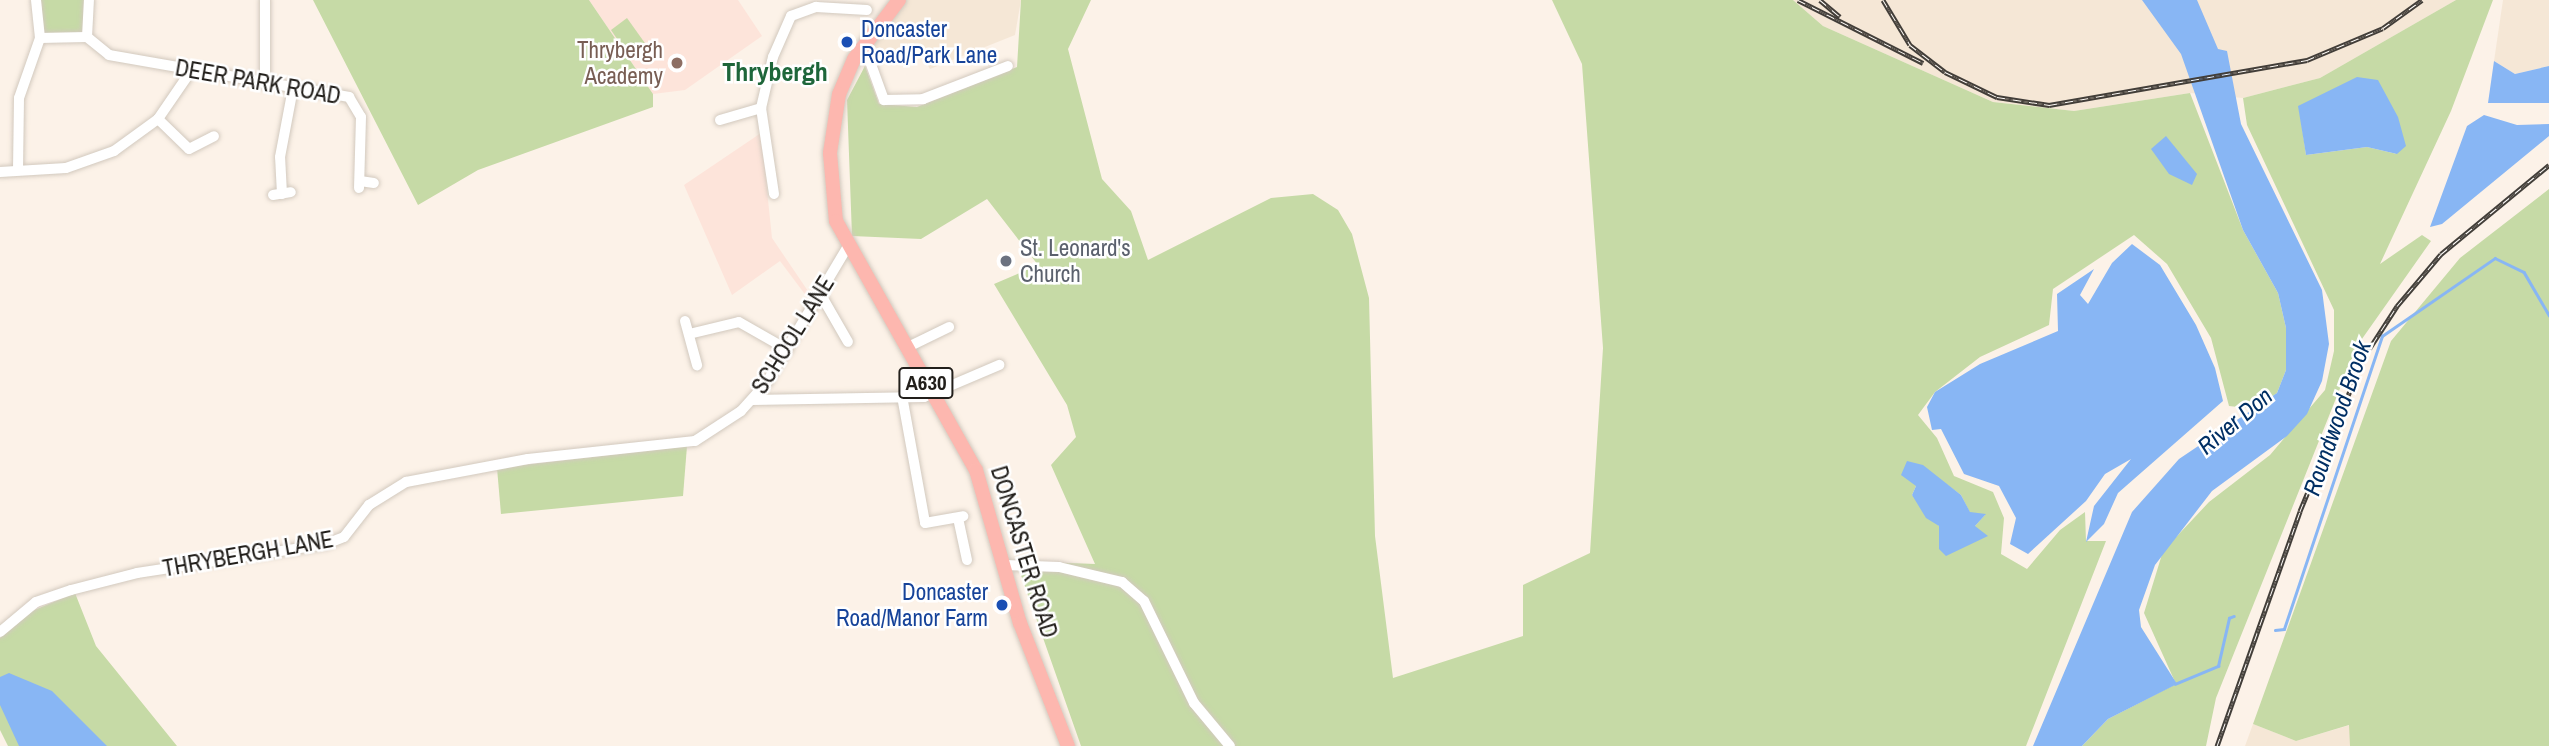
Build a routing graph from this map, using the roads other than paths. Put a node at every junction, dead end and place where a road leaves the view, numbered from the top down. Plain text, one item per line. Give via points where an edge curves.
1 (36, 0) edge
2 (89, 0) edge
3 (265, 0) edge
4 (899, 0) edge
5 (865, 5) edge
6 (877, 26) junction
7 (87, 37) junction
8 (40, 38) junction
9 (868, 56) dead end
10 (1008, 66) dead end
11 (191, 71) junction
12 (265, 84) junction
13 (293, 88) junction
14 (761, 108) junction
15 (158, 119) junction
16 (720, 120) dead end
17 (214, 136) dead end
18 (18, 170) junction
19 (0, 172) edge
20 (374, 183) dead end
21 (282, 194) dead end
22 (774, 194) dead end
23 (848, 246) junction
24 (821, 295) junction
25 (685, 321) dead end
26 (949, 327) dead end
27 (689, 334) junction
28 (848, 342) dead end
29 (906, 348) junction
30 (788, 351) junction
31 (697, 365) dead end
32 (999, 365) dead end
33 (932, 394) junction
34 (902, 396) junction
35 (752, 400) junction
36 (695, 441) joint
37 (967, 561) dead end
38 (1004, 565) junction
39 (0, 632) edge
40 (1068, 746) edge
41 (1230, 746) edge

1 - 8 street
2 - 7 street
3 - 12 street
4 - 6 main road, DONCASTER ROAD / A630
5 - 6 street
5 - 14 street via 816,7 791,16 773,57
6 - 23 main road, DONCASTER ROAD / A630 via 854,59 833,114 834,205
7 - 8 street
7 - 11 street, DEER PARK ROAD via 109,55
8 - 18 street via 19,98
9 - 10 street via 884,100 923,99
11 - 12 street, DEER PARK ROAD
11 - 15 street
12 - 13 street, DEER PARK ROAD
13 - 20 street, DEER PARK ROAD via 355,101 363,139 359,184
13 - 21 street via 280,157
14 - 16 street
14 - 22 street
15 - 17 street via 189,149
15 - 18 street via 99,158 66,167
18 - 19 street
23 - 24 street, SCHOOL LANE
23 - 29 main road, DONCASTER ROAD / A630
24 - 28 street
24 - 30 street, SCHOOL LANE
25 - 27 street
26 - 29 street
27 - 30 street via 739,323
27 - 31 street
29 - 33 main road, DONCASTER ROAD / A630
30 - 35 street, SCHOOL LANE
32 - 33 street
33 - 34 street
33 - 38 main road, DONCASTER ROAD / A630 via 980,480
34 - 35 street
34 - 37 street via 925,523 960,517
35 - 36 street, SCHOOL LANE
36 - 39 street, THRYBERGH LANE via 528,459 416,479 379,497 352,530 326,544 137,573 71,590 36,602
38 - 40 main road, DONCASTER ROAD / A630 via 1020,623
38 - 41 street via 1059,567 1122,582 1144,601 1194,703

